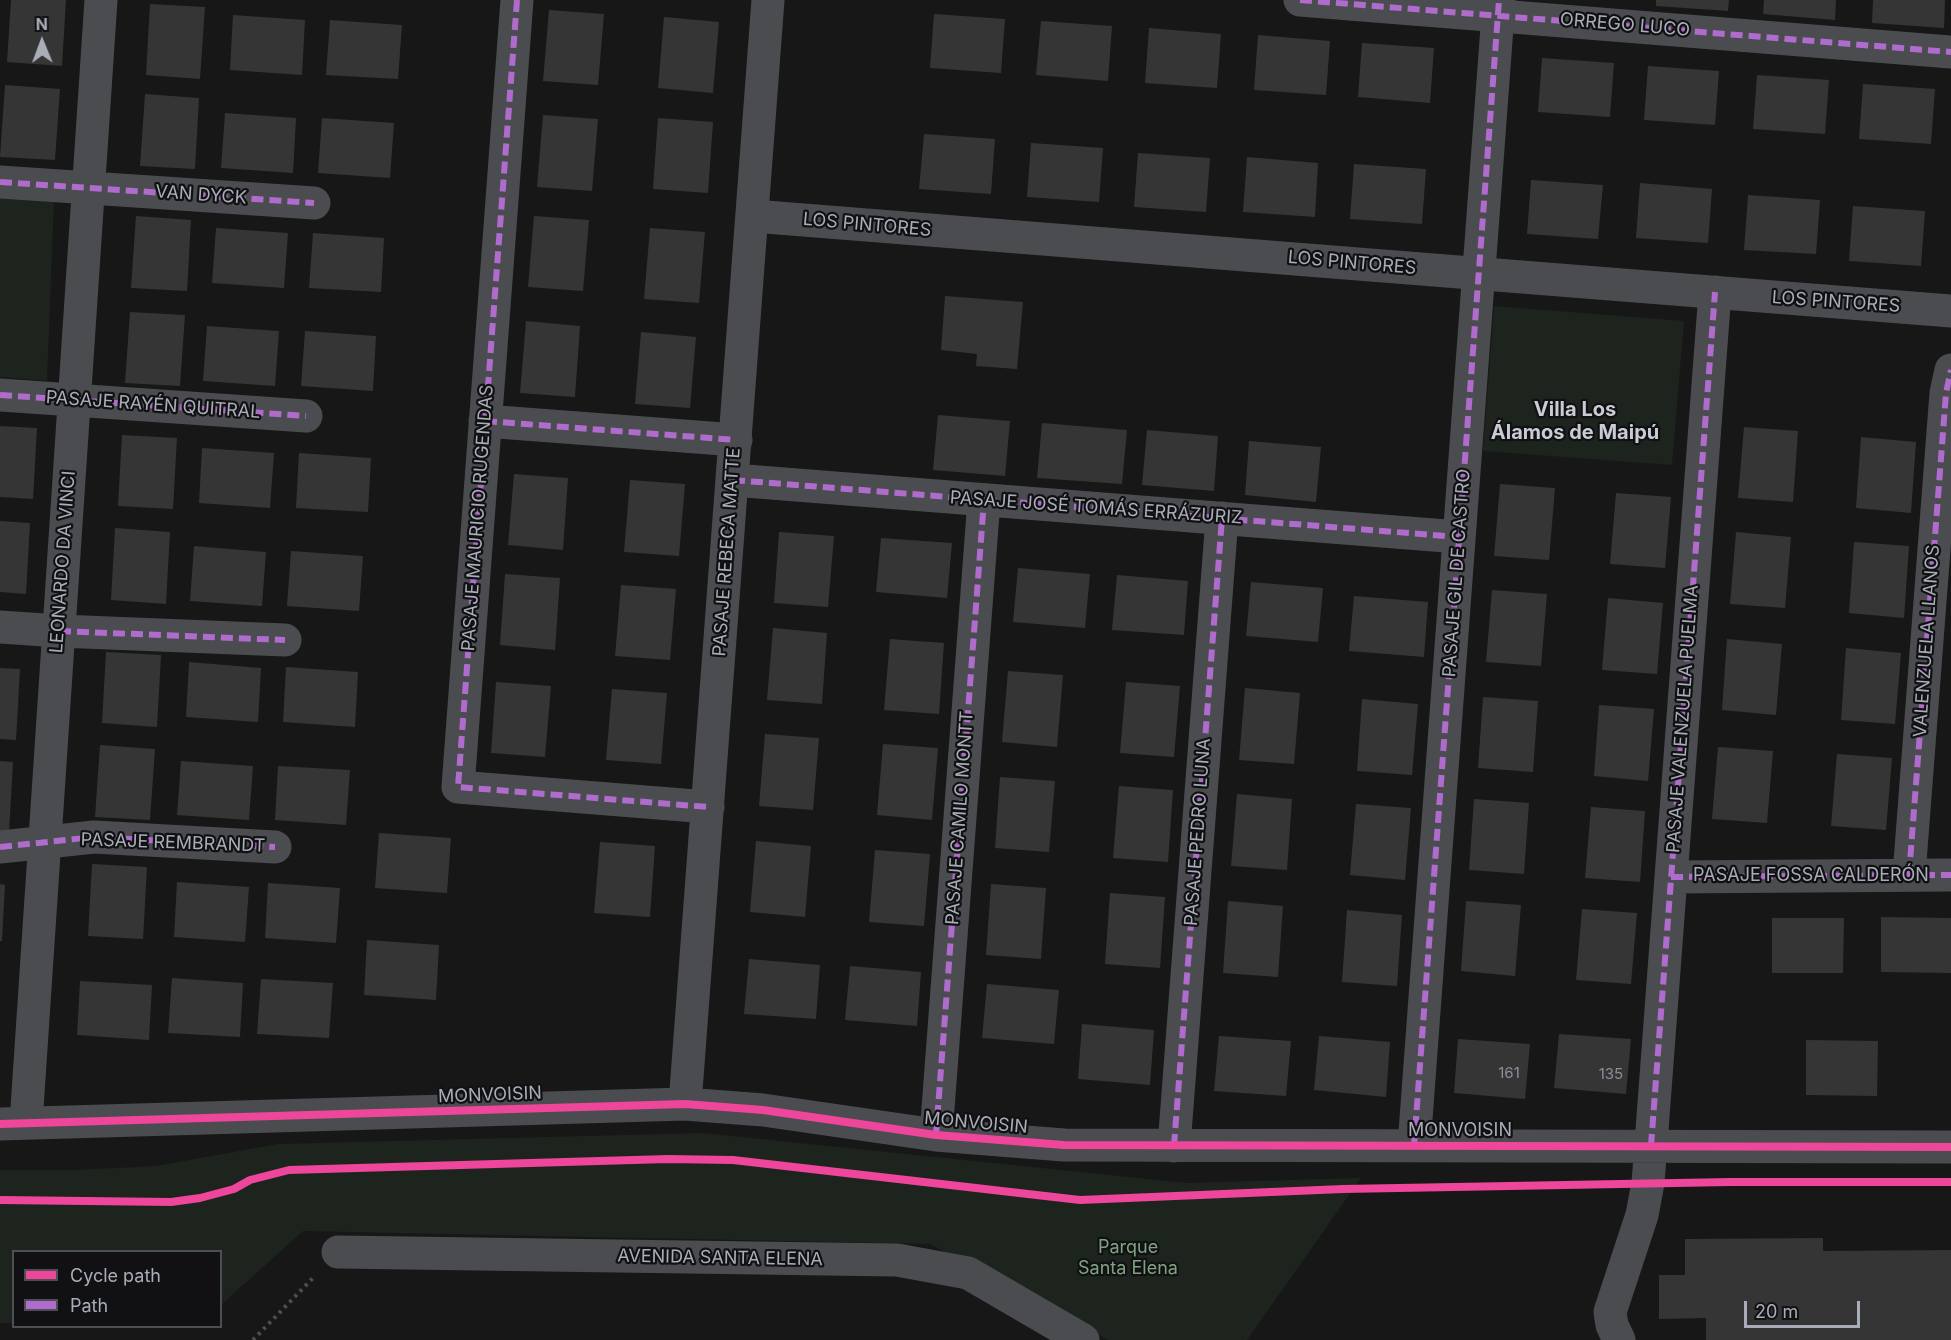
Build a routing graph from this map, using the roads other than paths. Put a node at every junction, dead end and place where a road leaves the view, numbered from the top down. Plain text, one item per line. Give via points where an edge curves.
1 (101, 0) edge
2 (518, 0) edge
3 (768, 0) edge
4 (1300, 0) edge
5 (1499, 7) edge
6 (1951, 52) edge
7 (0, 182) edge
8 (88, 188) junction
9 (314, 203) dead end
10 (753, 216) junction
11 (1479, 273) junction
12 (1716, 292) junction
13 (1951, 311) edge
14 (1951, 370) edge
15 (0, 395) edge
16 (74, 400) junction
17 (306, 416) dead end
18 (485, 421) junction
19 (736, 440) junction
20 (733, 480) junction
21 (984, 500) junction
22 (1221, 518) junction
23 (1460, 537) junction
24 (0, 627) edge
25 (59, 631) junction
26 (285, 640) dead end
27 (708, 807) junction
28 (45, 843) junction
29 (275, 847) dead end
30 (0, 848) edge
31 (1909, 875) junction
32 (1951, 875) edge
33 (1671, 877) junction
34 (685, 1104) junction
35 (13, 1124) edge
36 (936, 1135) junction
37 (1174, 1146) junction
38 (1414, 1146) junction
39 (1651, 1146) junction
40 (1951, 1147) edge
41 (338, 1252) road end
42 (1083, 1340) edge
43 (1619, 1340) edge

1 - 8 street, LEONARDO DA VINCI
2 - 18 street, PASAJE MAURICIO RUGENDAS
3 - 10 street, PASAJE REBECA MATTE
4 - 5 street, ORREGO LUCO
5 - 6 street, ORREGO LUCO
5 - 11 street, PASAJE GIL DE CASTRO
7 - 8 street, VAN DYCK
8 - 9 street, VAN DYCK
8 - 16 street, LEONARDO DA VINCI
10 - 11 street, LOS PINTORES
10 - 19 street, PASAJE REBECA MATTE
11 - 12 street, LOS PINTORES
11 - 23 street, PASAJE GIL DE CASTRO
12 - 13 street, LOS PINTORES
12 - 33 street, PASAJE VALENZUELA PUELMA
14 - 31 street, VALENZUELA LLANOS via 1946,393
15 - 16 street, PASAJE RAYÉN QUITRAL
16 - 17 street, PASAJE RAYÉN QUITRAL
16 - 25 street, LEONARDO DA VINCI
18 - 19 street
18 - 27 street, PASAJE MAURICIO RUGENDAS via 458,787
19 - 20 street, PASAJE REBECA MATTE
20 - 21 street, PASAJE JOSÉ TOMÁS ERRÁZURIZ
20 - 27 street, PASAJE REBECA MATTE
21 - 22 street, PASAJE JOSÉ TOMÁS ERRÁZURIZ
21 - 36 street, PASAJE CAMILO MONTT
22 - 23 street, PASAJE JOSÉ TOMÁS ERRÁZURIZ
22 - 37 street, PASAJE PEDRO LUNA
23 - 38 street, PASAJE GIL DE CASTRO
24 - 25 street
25 - 26 street
25 - 28 street, LEONARDO DA VINCI
27 - 34 street, PASAJE REBECA MATTE
28 - 29 street, PASAJE REMBRANDT via 94,837
28 - 30 street, PASAJE REMBRANDT
28 - 35 street, LEONARDO DA VINCI
31 - 32 street, PASAJE FOSSA CALDERÓN
31 - 33 street, PASAJE FOSSA CALDERÓN
33 - 39 street, PASAJE VALENZUELA PUELMA
34 - 35 street, MONVOISIN
34 - 36 street, MONVOISIN via 763,1110
36 - 37 street, MONVOISIN via 1064,1145
37 - 38 street, MONVOISIN
38 - 39 street, MONVOISIN
39 - 40 street, MONVOISIN
39 - 43 street, PASAJE VALENZUELA PUELMA via 1642,1215 1610,1312
41 - 42 street, AVENIDA SANTA ELENA via 897,1260 968,1273

